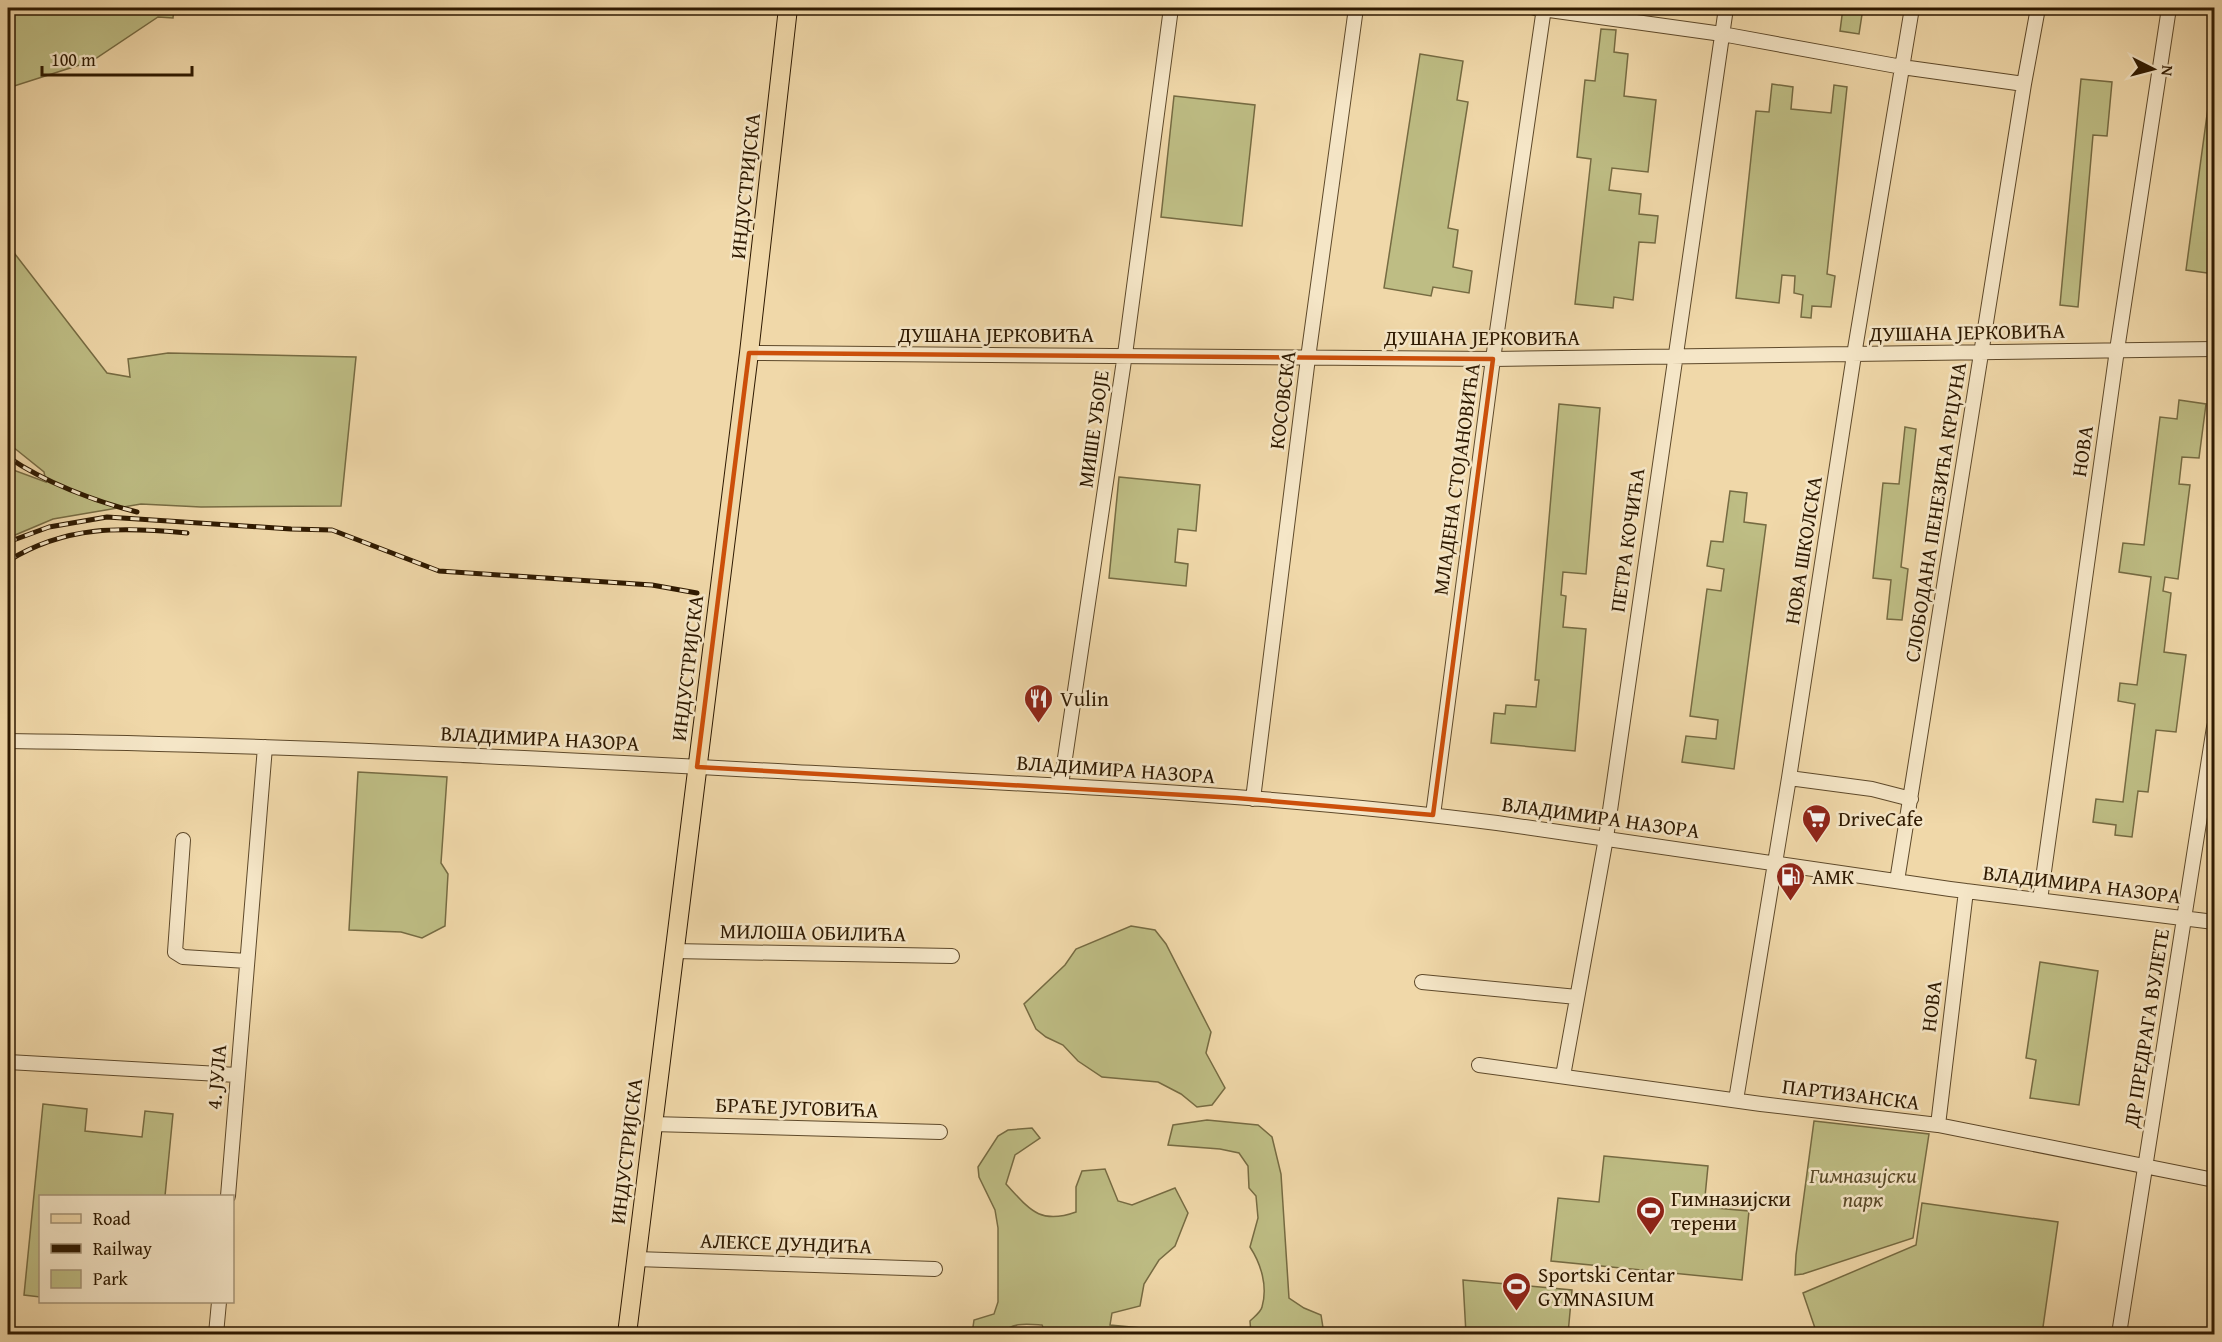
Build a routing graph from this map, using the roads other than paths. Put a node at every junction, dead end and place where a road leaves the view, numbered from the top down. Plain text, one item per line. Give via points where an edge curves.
1 (788, 8) edge
2 (1171, 8) edge
3 (1356, 8) edge
4 (1541, 8) edge
5 (1726, 8) edge
6 (1912, 8) edge
7 (2038, 8) edge
8 (2169, 8) edge
9 (1722, 34) junction
10 (1902, 67) junction
11 (2024, 84) junction
12 (2117, 350) junction
13 (2214, 350) edge
14 (749, 353) junction
15 (1982, 353) junction
16 (1854, 355) junction
17 (1125, 356) junction
18 (1674, 357) junction
19 (1308, 358) junction
20 (1493, 359) junction
21 (2214, 727) edge
22 (8, 741) edge
23 (265, 747) junction
24 (697, 766) junction
25 (1789, 778) junction
26 (1061, 785) junction
27 (1253, 799) junction
28 (1911, 799) junction
29 (1433, 814) junction
30 (1606, 838) junction
31 (183, 840) dead end
32 (1774, 863) junction
33 (1897, 881) junction
34 (1966, 891) junction
35 (2040, 900) junction
36 (2185, 918) junction
37 (2214, 922) edge
38 (673, 951) junction
39 (952, 956) dead end
40 (247, 961) junction
41 (1422, 982) dead end
42 (1577, 997) junction
43 (8, 1062) edge
44 (1479, 1065) dead end
45 (237, 1075) junction
46 (1563, 1076) junction
47 (1736, 1100) junction
48 (652, 1124) junction
49 (1938, 1125) junction
50 (940, 1132) dead end
51 (2145, 1166) junction
52 (2214, 1180) edge
53 (228, 1195) edge
54 (636, 1259) junction
55 (935, 1269) dead end
56 (219, 1303) edge
57 (216, 1335) edge
58 (627, 1335) edge
59 (2119, 1335) edge

1 - 14 main road, ИНДУСТРИЈСКА
2 - 17 street, МИШЕ УБОЈЕ
3 - 19 street, КОСОВСКА
4 - 9 street
4 - 20 street, МЛАДЕНА СТОЈАНОВИЋА
5 - 9 street, ПЕТРА КОЧИЋА
6 - 10 street, НОВА ШКОЛСКА
7 - 11 street, СЛОБОДАНА ПЕНЕЗИЋА КРЦУНА
8 - 12 street, НОВА
9 - 10 street
9 - 18 street, ПЕТРА КОЧИЋА
10 - 11 street
10 - 16 street, НОВА ШКОЛСКА
11 - 15 street, СЛОБОДАНА ПЕНЕЗИЋА КРЦУНА
12 - 13 street, ДУШАНА ЈЕРКОВИЋА
12 - 15 street, ДУШАНА ЈЕРКОВИЋА
12 - 35 street, НОВА
14 - 17 street, ДУШАНА ЈЕРКОВИЋА
14 - 24 main road, ИНДУСТРИЈСКА
15 - 16 street, ДУШАНА ЈЕРКОВИЋА
15 - 28 street, СЛОБОДАНА ПЕНЕЗИЋА КРЦУНА
16 - 18 street, ДУШАНА ЈЕРКОВИЋА
16 - 25 street, НОВА ШКОЛСКА
17 - 19 street, ДУШАНА ЈЕРКОВИЋА
17 - 26 street, МИШЕ УБОЈЕ
18 - 20 street, ДУШАНА ЈЕРКОВИЋА
18 - 30 street, ПЕТРА КОЧИЋА
19 - 20 street, ДУШАНА ЈЕРКОВИЋА
19 - 27 street, КОСОВСКА
20 - 29 street, МЛАДЕНА СТОЈАНОВИЋА
21 - 36 street, ДР ПРЕДРАГА ВУЛЕТЕ
22 - 23 street, ВЛАДИМИРА НАЗОРА
23 - 24 street, ВЛАДИМИРА НАЗОРА
23 - 40 street, 4. ЈУЛА
24 - 26 street, ВЛАДИМИРА НАЗОРА
24 - 38 main road, ИНДУСТРИЈСКА
25 - 28 street via 1872,789
25 - 32 street, НОВА ШКОЛСКА
26 - 27 street, ВЛАДИМИРА НАЗОРА
27 - 29 street, ВЛАДИМИРА НАЗОРА
28 - 33 street, СЛОБОДАНА ПЕНЕЗИЋА КРЦУНА
29 - 30 street, ВЛАДИМИРА НАЗОРА
30 - 32 street, ВЛАДИМИРА НАЗОРА
30 - 42 street, ПЕТРА КОЧИЋА
31 - 40 street via 175,952 183,957
32 - 33 street, ВЛАДИМИРА НАЗОРА
32 - 47 street, НОВА ШКОЛСКА
33 - 34 street, ВЛАДИМИРА НАЗОРА
34 - 35 street, ВЛАДИМИРА НАЗОРА
34 - 49 street, НОВА
35 - 36 street, ВЛАДИМИРА НАЗОРА
36 - 37 street, ВЛАДИМИРА НАЗОРА
36 - 51 street, ДР ПРЕДРАГА ВУЛЕТЕ
38 - 39 street, МИЛОША ОБИЛИЋА
38 - 48 main road, ИНДУСТРИЈСКА
40 - 45 street, 4. ЈУЛА
41 - 42 street
42 - 46 street, ПЕТРА КОЧИЋА
43 - 45 street
44 - 46 street, ПАРТИЗАНСКА
45 - 53 street, 4. ЈУЛА
46 - 47 street, ПАРТИЗАНСКА
47 - 49 street, ПАРТИЗАНСКА
48 - 50 street, БРАЋЕ ЈУГОВИЋА
48 - 54 main road, ИНДУСТРИЈСКА
49 - 51 street, ПАРТИЗАНСКА
51 - 52 street, ПАРТИЗАНСКА
51 - 59 street, ДР ПРЕДРАГА ВУЛЕТЕ
54 - 55 street, АЛЕКСЕ ДУНДИЋА
54 - 58 main road, ИНДУСТРИЈСКА
56 - 57 street

